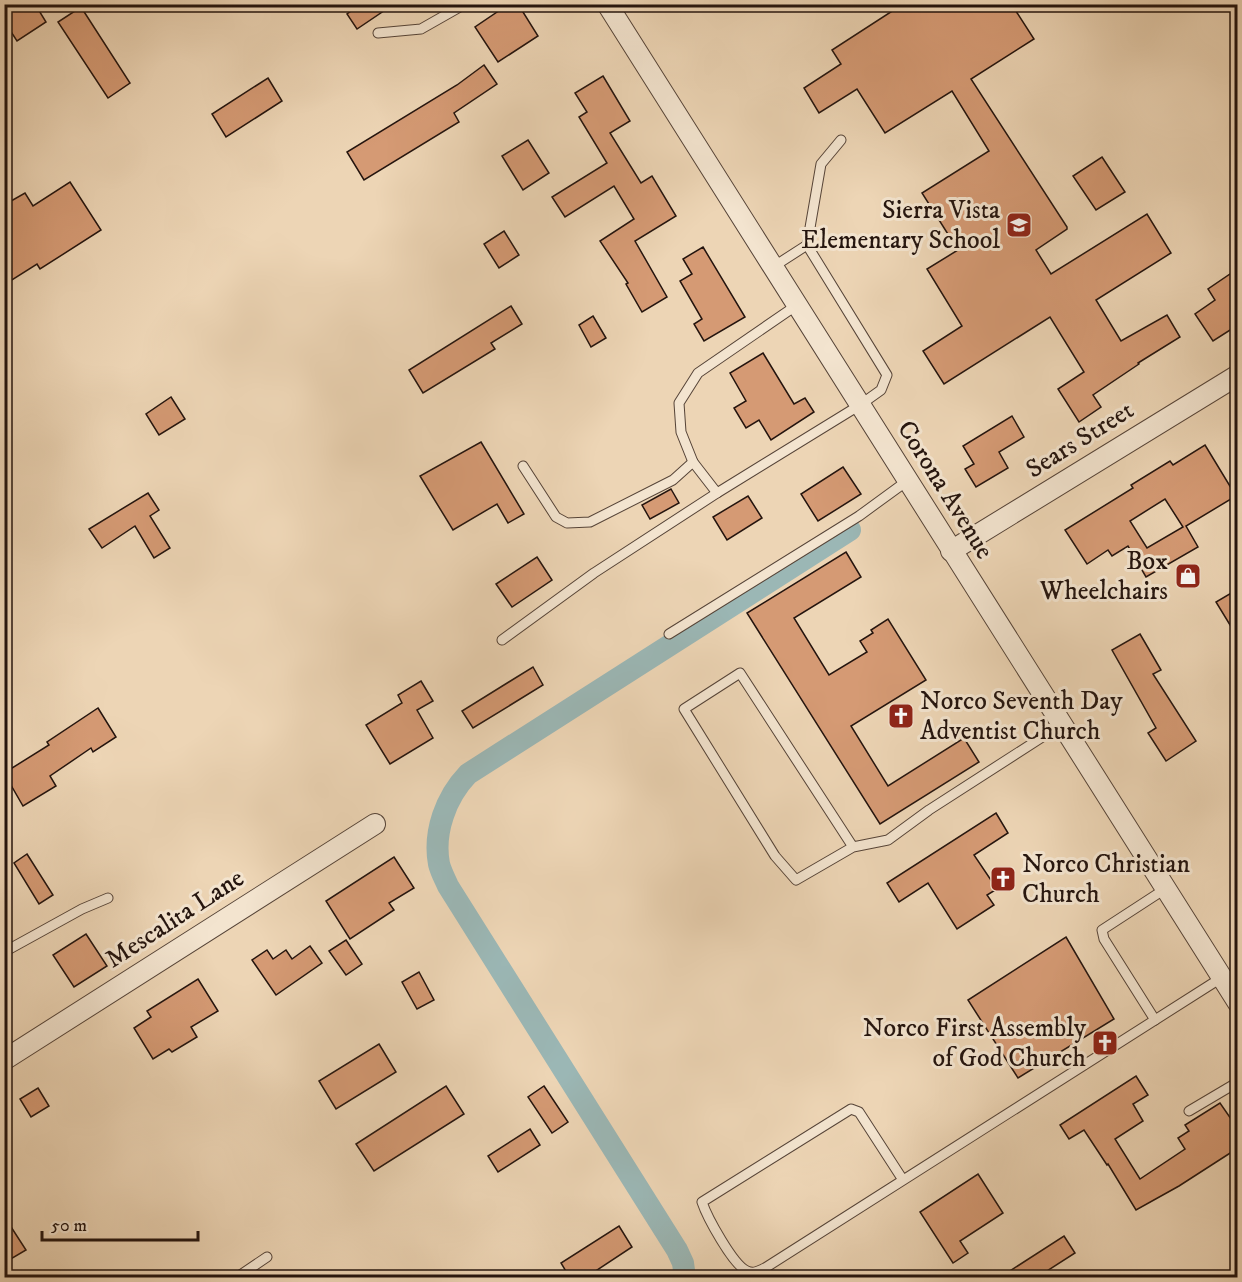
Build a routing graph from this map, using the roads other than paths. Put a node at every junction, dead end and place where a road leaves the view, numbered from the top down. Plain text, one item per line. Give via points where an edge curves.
1 (465, 4) edge
2 (607, 4) edge
3 (378, 33) dead end
4 (841, 140) dead end
5 (807, 245) junction
6 (773, 267) junction
7 (797, 305) junction
8 (1238, 375) edge
9 (860, 405) junction
10 (693, 462) junction
11 (523, 465) dead end
12 (908, 481) junction
13 (717, 493) junction
14 (951, 550) junction
15 (669, 634) dead end
16 (502, 640) dead end
17 (1061, 725) junction
18 (375, 824) dead end
19 (853, 847) junction
20 (1165, 889) junction
21 (108, 898) dead end
22 (4, 952) edge
23 (1221, 978) junction
24 (1238, 1004) edge
25 (1155, 1020) junction
26 (4, 1060) edge
27 (1238, 1082) edge
28 (1189, 1111) dead end
29 (903, 1180) junction
30 (267, 1257) dead end
31 (236, 1278) edge

1 - 3 lane via 421,29
2 - 6 street, Corona Avenue
4 - 5 lane via 821,164
5 - 6 lane
5 - 9 lane via 887,375 881,390
6 - 7 street, Corona Avenue
7 - 9 street, Corona Avenue
7 - 10 lane via 698,373 679,403 681,432
8 - 14 street, Sears Street
9 - 12 street, Corona Avenue
9 - 13 lane
10 - 11 lane via 673,480 590,522 567,523 556,517
10 - 13 lane
12 - 14 street, Corona Avenue
12 - 15 lane via 859,516
13 - 16 lane via 594,573
14 - 17 street, Corona Avenue
17 - 19 lane via 888,840
17 - 20 street, Corona Avenue
18 - 26 street, Mescalita Lane
19 - 19 lane via 740,673 684,709 775,856 796,880
20 - 23 street, Corona Avenue
20 - 25 lane via 1102,930
21 - 22 lane
23 - 24 street, Corona Avenue
23 - 25 lane
25 - 29 lane
27 - 28 lane
29 - 29 lane via 754,1273 744,1270 735,1259 702,1202 851,1109 858,1112
30 - 31 lane

